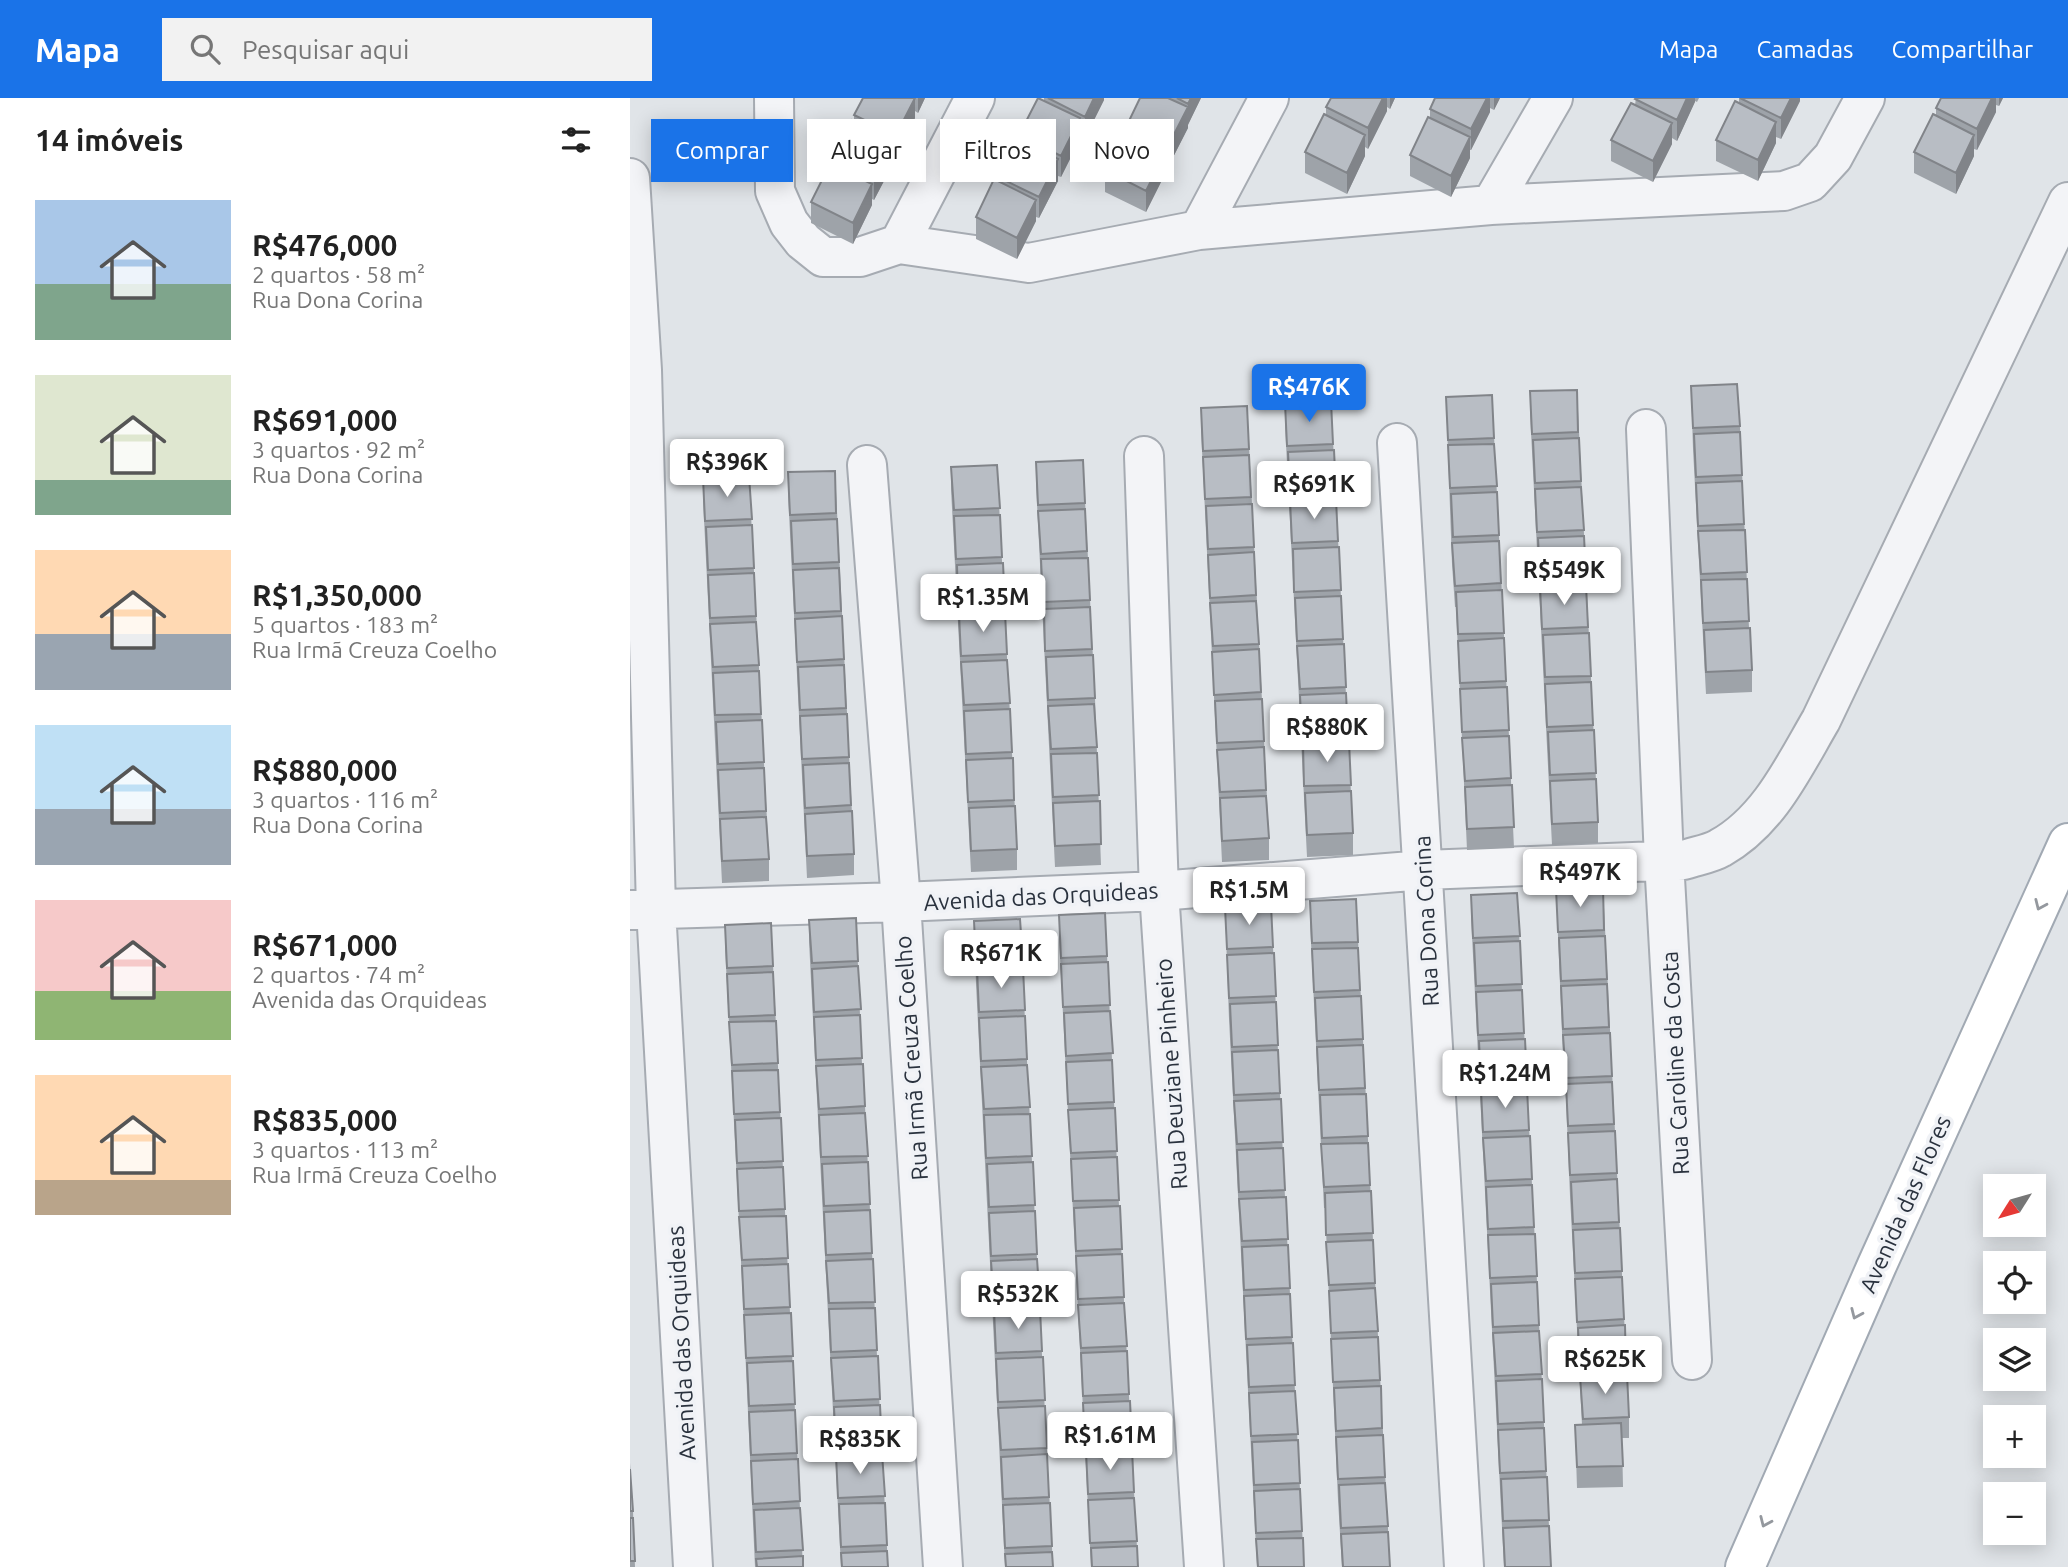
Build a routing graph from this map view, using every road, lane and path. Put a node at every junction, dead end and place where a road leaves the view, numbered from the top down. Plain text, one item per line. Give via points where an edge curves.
1 (774, 98) edge
2 (975, 98) edge
3 (1269, 98) edge
4 (1553, 98) edge
5 (1865, 98) edge
6 (630, 178) edge
7 (2068, 202) edge
8 (1491, 205) junction
9 (1199, 230) junction
10 (899, 244) junction
11 (1646, 429) dead end
12 (1397, 443) dead end
13 (1144, 456) dead end
14 (867, 465) dead end
15 (2068, 843) edge
16 (1664, 860) junction
17 (1424, 870) junction
18 (1159, 891) junction
19 (901, 902) junction
20 (643, 910) edge
21 (1692, 1360) dead end
22 (694, 1567) edge
23 (943, 1567) edge
24 (1204, 1567) edge
25 (1464, 1567) edge
26 (1745, 1567) edge

1 - 10 street via 775,191 803,241 823,257 860,257
2 - 10 street
3 - 9 street
4 - 8 street
5 - 8 street via 1833,157 1810,182 1784,191
6 - 20 street, Avenida das Orquideas via 642,370
7 - 16 street, Avenida das Orquideas via 1821,720 1781,787 1752,825 1719,849 1684,860
8 - 9 street
9 - 10 street via 1029,263
11 - 16 street, Rua Caroline da Costa
12 - 17 street, Rua Dona Corina
13 - 18 street, Rua Deuziane Pinheiro
14 - 19 street, Rua Irmã Creuza Coelho
15 -> 26 main road, Avenida das Flores
16 - 17 street, Avenida das Orquideas
16 - 21 street, Rua Caroline da Costa
17 - 18 street, Avenida das Orquideas
17 - 25 street, Rua Dona Corina
18 - 19 street, Avenida das Orquideas
18 - 24 street, Rua Deuziane Pinheiro
19 - 20 street, Avenida das Orquideas
19 - 23 street, Rua Irmã Creuza Coelho
20 - 22 street, Avenida das Orquideas

